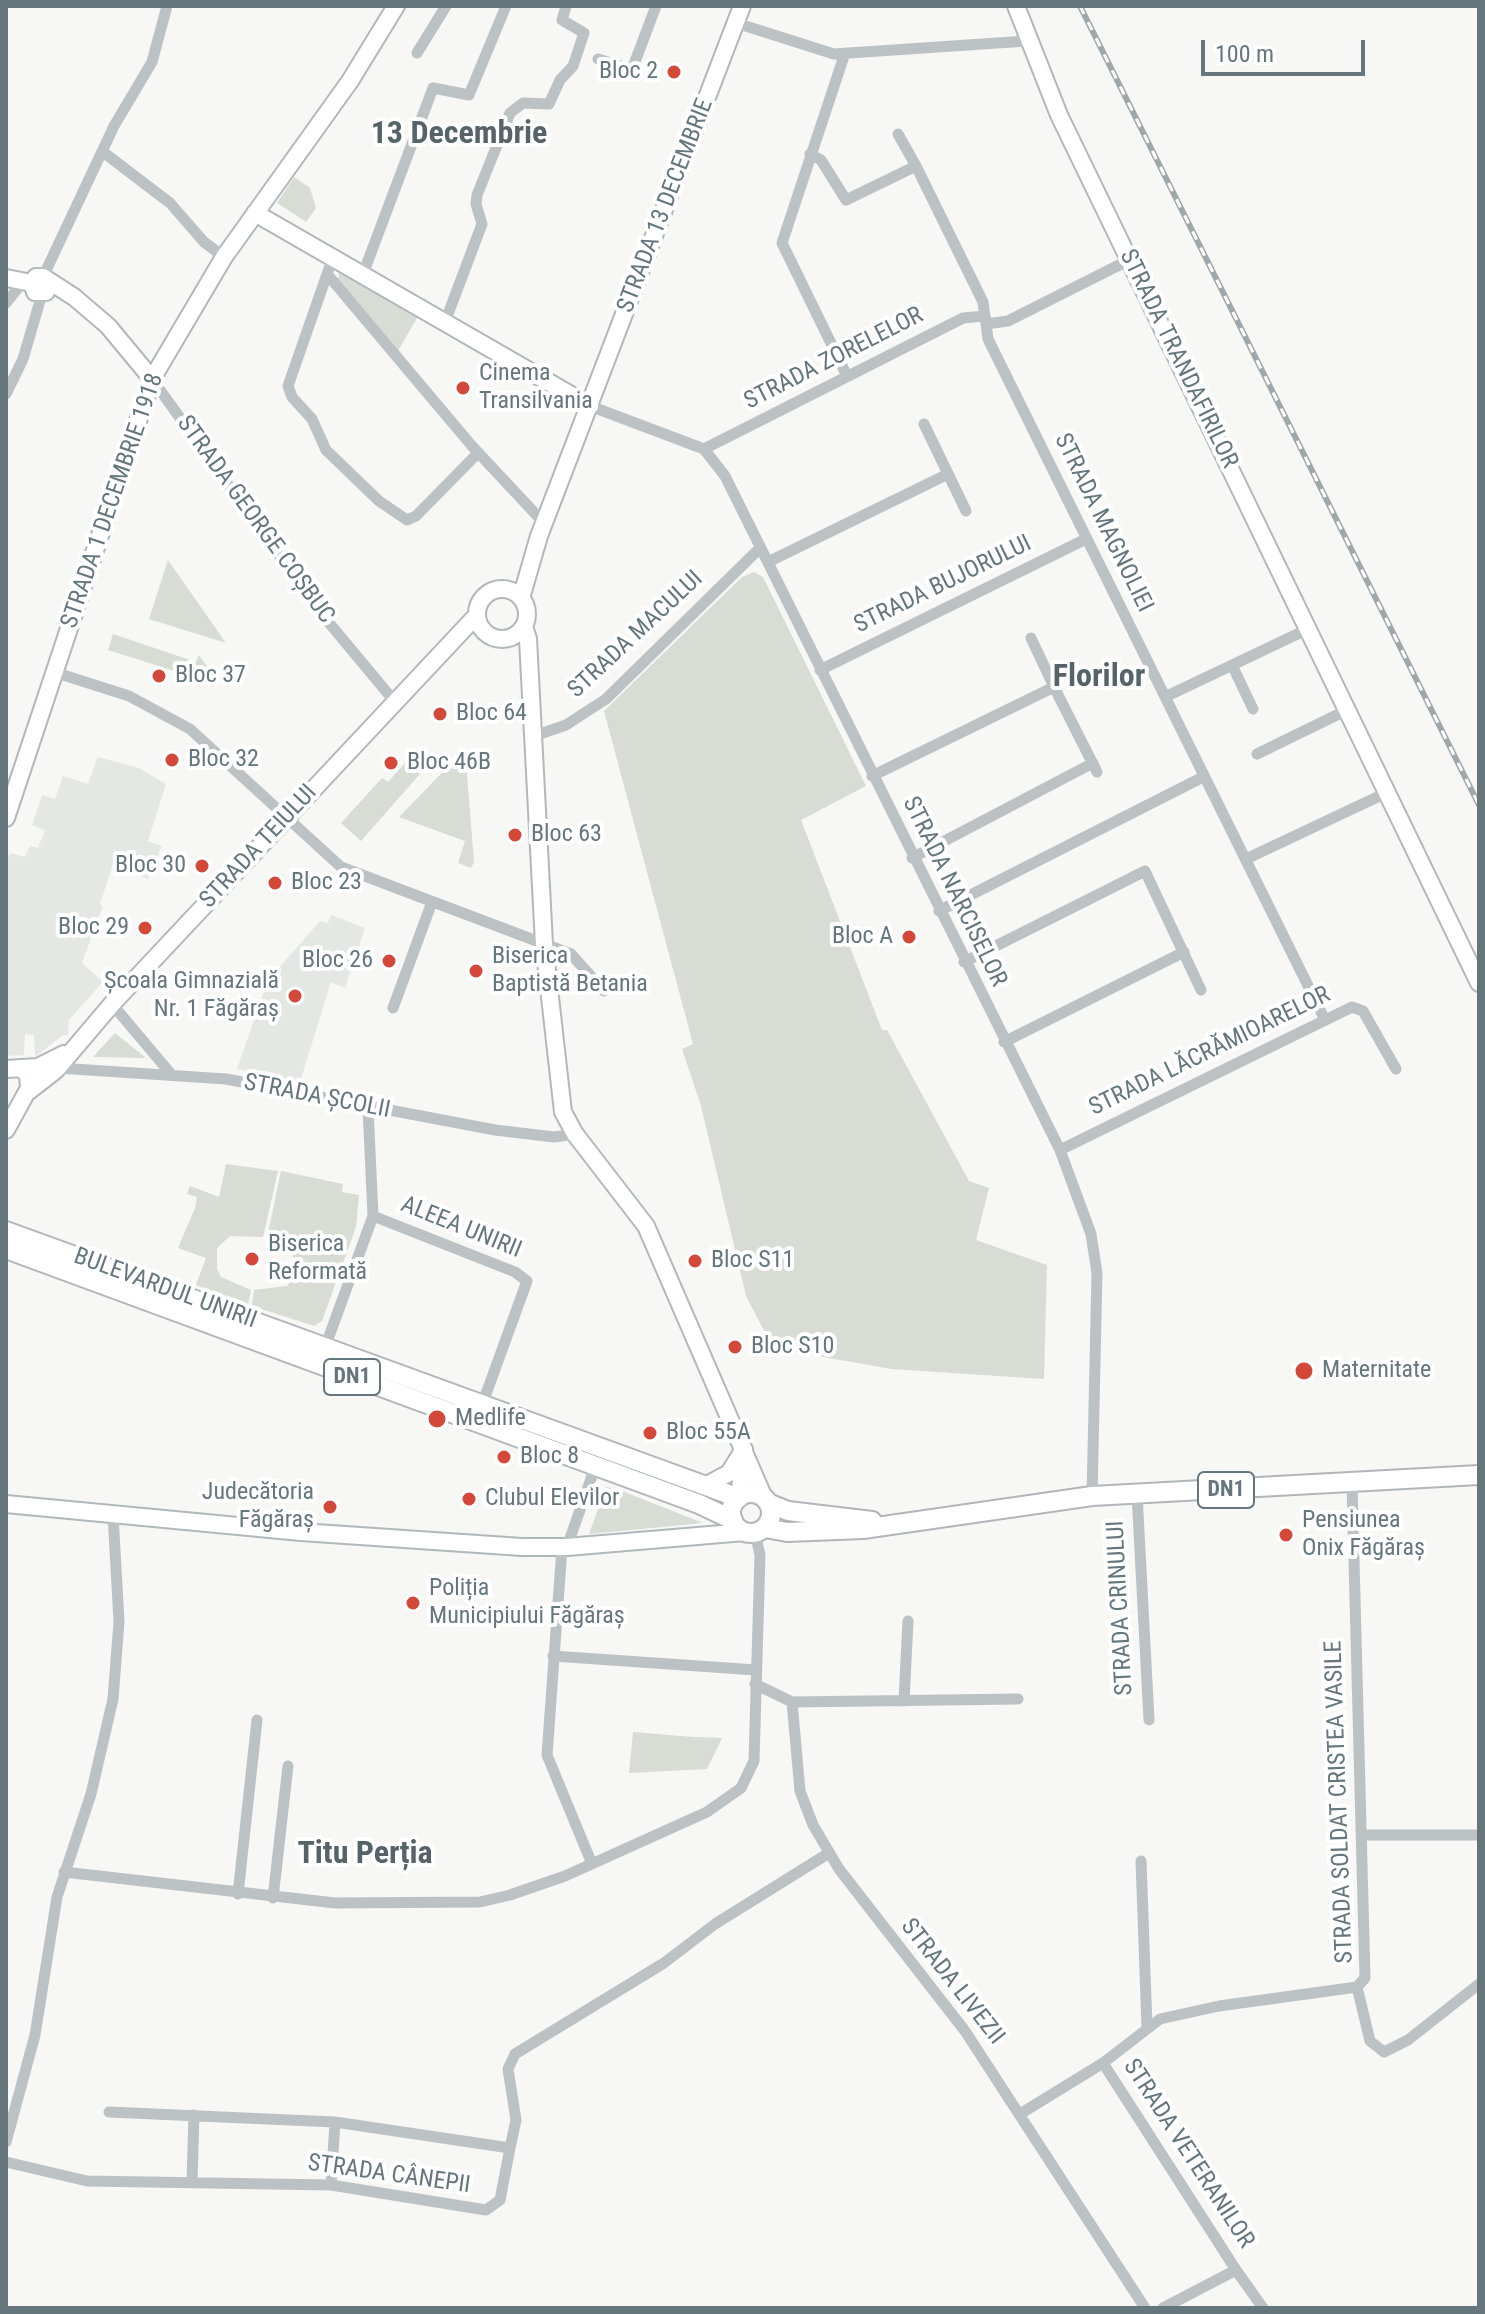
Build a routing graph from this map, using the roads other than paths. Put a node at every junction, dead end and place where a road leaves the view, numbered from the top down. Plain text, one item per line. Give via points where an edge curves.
1 (167, 6) edge
2 (396, 6) edge
3 (446, 6) edge
4 (506, 6) edge
5 (566, 6) edge
6 (656, 6) edge
7 (742, 6) edge
8 (1016, 6) edge
9 (736, 23) junction
10 (1027, 41) junction
11 (417, 53) dead end
12 (845, 53) junction
13 (598, 59) dead end
14 (898, 134) dead end
15 (103, 152) junction
16 (810, 154) junction
17 (916, 166) junction
18 (255, 213) junction
19 (224, 257) junction
20 (333, 257) junction
21 (1131, 259) junction
22 (327, 274) junction
23 (363, 274) junction
24 (34, 284) edge
25 (6, 303) edge
26 (986, 320) junction
27 (445, 322) junction
28 (847, 376) junction
29 (152, 379) junction
30 (6, 394) edge
31 (590, 406) junction
32 (924, 424) dead end
33 (704, 449) junction
34 (478, 453) junction
35 (948, 474) junction
36 (966, 511) dead end
37 (544, 523) junction
38 (1086, 539) junction
39 (760, 548) junction
40 (768, 562) junction
41 (529, 564) junction
42 (500, 590) junction
43 (521, 598) junction
44 (477, 615) junction
45 (1310, 628) junction
46 (518, 632) junction
47 (486, 633) junction
48 (1031, 638) dead end
49 (450, 644) junction
50 (1232, 665) junction
51 (820, 670) junction
52 (54, 672) junction
53 (1054, 687) junction
54 (1165, 697) junction
55 (395, 702) junction
56 (1253, 709) dead end
57 (1347, 710) junction
58 (531, 737) junction
59 (1257, 754) dead end
60 (872, 776) junction
61 (1203, 777) junction
62 (1388, 792) junction
63 (6, 818) edge
64 (287, 818) junction
65 (912, 858) junction
66 (1246, 859) junction
67 (432, 902) junction
68 (939, 911) junction
69 (544, 944) junction
70 (1184, 952) junction
71 (964, 962) junction
72 (1479, 983) edge
73 (1201, 990) dead end
74 (604, 991) dead end
75 (112, 1004) junction
76 (393, 1008) dead end
77 (1325, 1020) junction
78 (1004, 1042) junction
79 (69, 1051) junction
80 (11, 1067) edge
81 (58, 1068) junction
82 (1396, 1069) dead end
83 (171, 1074) junction
84 (26, 1093) junction
85 (6, 1097) edge
86 (362, 1107) junction
87 (6, 1124) edge
88 (575, 1134) junction
89 (1060, 1150) junction
90 (373, 1216) junction
91 (6, 1231) edge
92 (6, 1249) edge
93 (322, 1356) junction
94 (395, 1373) junction
95 (388, 1391) junction
96 (482, 1405) junction
97 (744, 1449) junction
98 (595, 1467) junction
99 (1479, 1475) edge
100 (1433, 1480) junction
101 (1352, 1484) junction
102 (1479, 1484) edge
103 (705, 1486) junction
104 (1137, 1494) junction
105 (1092, 1496) junction
106 (739, 1498) junction
107 (766, 1500) junction
108 (6, 1504) edge
109 (113, 1514) junction
110 (891, 1525) junction
111 (749, 1528) junction
112 (565, 1547) junction
113 (908, 1621) dead end
114 (553, 1656) junction
115 (756, 1670) junction
116 (755, 1684) junction
117 (1018, 1699) dead end
118 (904, 1701) junction
119 (792, 1702) junction
120 (257, 1720) dead end
121 (1149, 1720) dead end
122 (288, 1766) dead end
123 (1364, 1835) junction
124 (1479, 1835) edge
125 (829, 1853) junction
126 (1141, 1861) dead end
127 (592, 1864) junction
128 (64, 1872) junction
129 (238, 1894) junction
130 (273, 1898) junction
131 (1479, 1984) edge
132 (1357, 1987) junction
133 (1147, 2027) junction
134 (1103, 2063) junction
135 (109, 2112) dead end
136 (1020, 2114) junction
137 (194, 2115) junction
138 (335, 2122) junction
139 (6, 2142) edge
140 (510, 2148) junction
141 (6, 2162) edge
142 (192, 2181) junction
143 (331, 2185) junction
144 (1236, 2270) junction
145 (1145, 2308) edge
146 (1163, 2308) edge
147 (1263, 2308) edge

1 - 15 street via 152,62
2 - 18 street, STRADA 1 DECEMBRIE 1918
3 - 11 street
4 - 23 street via 470,93 434,87
5 - 27 street via 562,20 584,33 573,66 549,104 523,103 510,113 477,195 482,224
6 - 13 street via 633,67
7 - 9 street, STRADA 13 DECEMBRIE
8 - 10 street, STRADA TRANDAFIRILOR
9 - 12 street via 820,52
9 - 31 street, STRADA 13 DECEMBRIE
10 - 12 street
10 - 21 street, STRADA TRANDAFIRILOR
12 - 16 street
14 - 17 street, STRADA MAGNOLIEI
15 - 19 street via 159,194
15 - 24 street
16 - 17 street via 821,160 846,200
16 - 28 street via 782,243
17 - 26 street, STRADA MAGNOLIEI via 983,302
18 - 19 street, STRADA 1 DECEMBRIE 1918
18 - 20 street
19 - 29 street, STRADA 1 DECEMBRIE 1918
20 - 22 street
20 - 23 street
21 - 26 street, STRADA ZORELELOR via 1008,321
21 - 45 street, STRADA TRANDAFIRILOR
22 - 34 street
22 - 34 street via 288,386 332,458 407,520
23 - 27 street
24 - 25 street
24 - 29 street, STRADA GEORGE COȘBUC via 81,304 108,326
24 - 30 street via 23,359
26 - 28 street, STRADA ZORELELOR via 963,318
26 - 38 street, STRADA MAGNOLIEI via 988,339
27 - 31 street
28 - 33 street, STRADA ZORELELOR
29 - 52 street, STRADA 1 DECEMBRIE 1918
29 - 55 street, STRADA GEORGE COȘBUC via 320,612
31 - 33 street
31 - 37 street, STRADA 13 DECEMBRIE
32 - 35 street
33 - 39 street, STRADA NARCISELOR via 725,476
34 - 37 street
35 - 36 street
35 - 40 street
37 - 41 street, STRADA 13 DECEMBRIE
38 - 51 street, STRADA BUJORULUI
38 - 54 street, STRADA MAGNOLIEI
39 - 40 street, STRADA NARCISELOR
39 - 58 street, STRADA MACULUI via 606,699 566,725
40 - 51 street, STRADA NARCISELOR
41 - 42 street, STRADA 13 DECEMBRIE
41 - 43 street, STRADA 13 DECEMBRIE
42 - 43 street
42 - 44 street via 485,596
43 - 46 street via 527,612
44 - 47 street
44 - 49 street, STRADA TEIULUI
45 - 50 street
45 - 57 street, STRADA TRANDAFIRILOR
46 - 47 street via 498,639
46 - 58 street via 528,671
47 - 49 street, STRADA TEIULUI via 472,633
48 - 53 street
49 - 55 street, STRADA TEIULUI
50 - 54 street
50 - 56 street
51 - 60 street, STRADA NARCISELOR
52 - 63 street, STRADA 1 DECEMBRIE 1918
52 - 64 street via 129,696 190,729
53 - 60 street
53 - 65 street via 1095,768
54 - 61 street, STRADA MAGNOLIEI
55 - 64 street, STRADA TEIULUI
57 - 59 street
57 - 62 street, STRADA TRANDAFIRILOR
58 - 69 street
60 - 65 street, STRADA NARCISELOR
61 - 66 street, STRADA MAGNOLIEI
61 - 68 street
62 - 66 street
62 - 72 street, STRADA TRANDAFIRILOR
64 - 67 street via 341,867
64 - 75 street, STRADA TEIULUI
65 - 68 street, STRADA NARCISELOR
66 - 77 street, STRADA MAGNOLIEI
67 - 69 street
67 - 76 street
68 - 71 street, STRADA NARCISELOR
69 - 74 street via 578,958
69 - 88 street via 559,1093
70 - 71 street via 1145,871
70 - 73 street
70 - 78 street
71 - 78 street, STRADA NARCISELOR
75 - 79 street, STRADA TEIULUI
75 - 83 street
77 - 82 street, STRADA LĂCRĂMIOARELOR via 1358,1007
77 - 89 street, STRADA LĂCRĂMIOARELOR
78 - 89 street, STRADA NARCISELOR
79 - 80 street via 38,1067
79 - 81 street
80 - 84 street via 30,1079
81 - 83 street, STRADA ȘCOLII
81 - 84 street
83 - 86 street, STRADA ȘCOLII via 234,1080
84 - 85 street
84 - 87 street
86 - 88 street, STRADA ȘCOLII via 516,1133
86 - 90 street, ALEEA UNIRII
88 - 97 street via 648,1228
89 - 105 street, STRADA NARCISELOR via 1085,1212 1096,1264
90 - 93 street, ALEEA UNIRII
90 - 96 street, ALEEA UNIRII via 515,1272 529,1284
91 - 93 main road, BULEVARDUL UNIRII / DN1
92 - 93 main road, BULEVARDUL UNIRII / DN1
93 - 94 main road, BULEVARDUL UNIRII / DN1
93 - 95 main road, BULEVARDUL UNIRII / DN1
94 - 95 street, DN1
94 - 96 main road, BULEVARDUL UNIRII / DN1
95 - 98 main road, BULEVARDUL UNIRII / DN1
96 - 103 main road, BULEVARDUL UNIRII / DN1
97 - 103 street via 729,1473
97 - 106 street
97 - 107 street
98 - 111 main road, BULEVARDUL UNIRII / DN1
98 - 112 street
99 - 100 main road, DN1
100 - 101 main road, DN1
100 - 102 main road, DN1
101 - 104 main road, DN1
101 - 123 street, STRADA SOLDAT CRISTEA VASILE
103 - 106 main road, BULEVARDUL UNIRII / DN1
104 - 105 main road, DN1
104 - 121 street, STRADA CRINULUI
105 - 110 main road, DN1
106 - 107 main road, DN1 via 751,1493
106 - 111 main road via 732,1508
107 - 110 main road, DN1 via 788,1511
107 - 111 main road via 771,1516
108 - 109 street
109 - 112 street via 437,1542
109 - 128 street via 119,1622 113,1699 95,1780
110 - 111 main road, DN1 via 822,1532
111 - 112 street
111 - 115 street via 760,1548
112 - 114 street
113 - 118 street
114 - 115 street
114 - 127 street via 547,1755
115 - 116 street
116 - 119 street
116 - 127 street via 754,1761 741,1788 707,1812
117 - 118 street
118 - 119 street
119 - 125 street, STRADA LIVEZII via 800,1791
120 - 129 street
122 - 130 street
123 - 124 street
123 - 132 street, STRADA SOLDAT CRISTEA VASILE via 1367,1973
125 - 136 street, STRADA LIVEZII via 863,1904 951,2011
125 - 140 street via 515,2054 508,2069 516,2120
126 - 133 street
127 - 130 street via 480,1902
128 - 129 street
128 - 139 street via 35,2035
129 - 130 street
131 - 132 street via 1400,2046 1384,2052 1370,2041
132 - 133 street, STRADA SOLDAT CRISTEA VASILE via 1204,2009
133 - 134 street, STRADA SOLDAT CRISTEA VASILE
134 - 136 street, STRADA VETERANILOR
134 - 144 street, STRADA VETERANILOR
135 - 137 street, STRADA CÂNEPII
136 - 145 street, STRADA LIVEZII
137 - 138 street, STRADA CÂNEPII
137 - 142 street
138 - 140 street, STRADA CÂNEPII
138 - 143 street
140 - 143 street, STRADA CÂNEPII via 503,2190 491,2209
141 - 142 street, STRADA CÂNEPII via 87,2181
142 - 143 street, STRADA CÂNEPII
144 - 146 street
144 - 147 street, STRADA VETERANILOR

